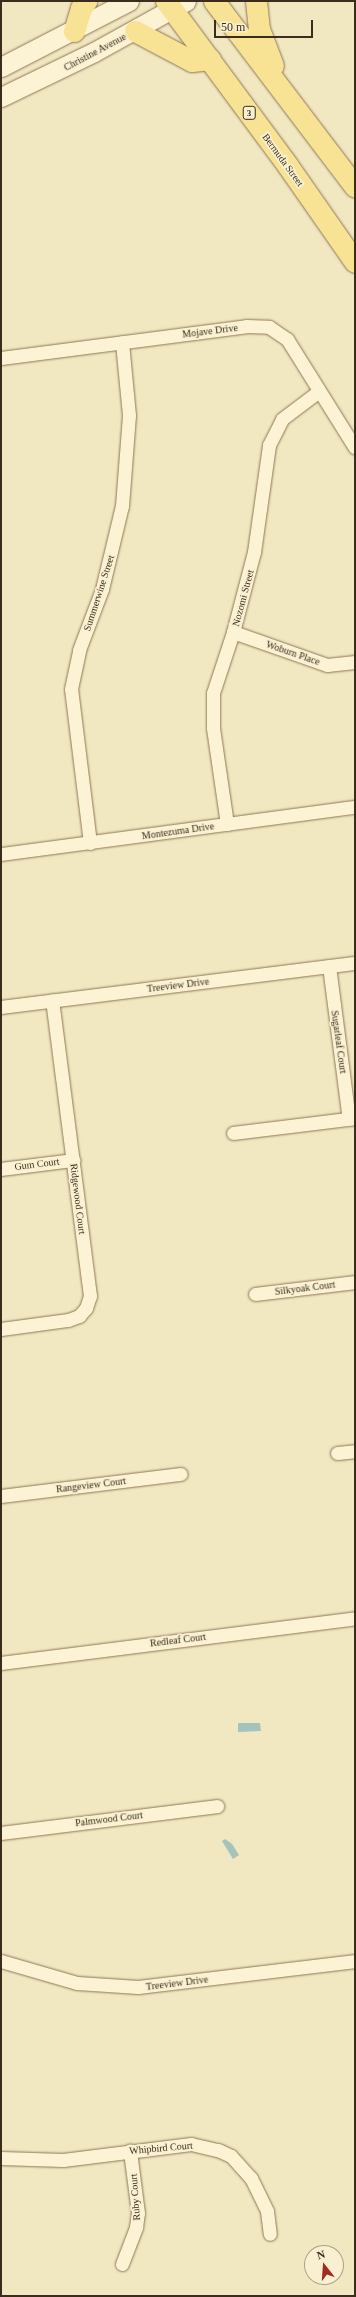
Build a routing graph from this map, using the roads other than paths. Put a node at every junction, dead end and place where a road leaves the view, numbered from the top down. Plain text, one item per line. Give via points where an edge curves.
1 (86, 1) edge
2 (129, 1) edge
3 (214, 1) edge
4 (256, 1) edge
5 (175, 4) edge
6 (74, 30) junction
7 (135, 31) junction
8 (210, 60) junction
9 (1, 67) edge
10 (277, 82) junction
11 (1, 97) edge
12 (355, 187) edge
13 (355, 262) edge
14 (122, 342) junction
15 (1, 358) edge
16 (320, 391) junction
17 (355, 448) edge
18 (233, 632) junction
19 (355, 662) edge
20 (355, 807) edge
21 (227, 824) junction
22 (90, 843) junction
23 (1, 854) edge
24 (355, 962) edge
25 (329, 966) junction
26 (52, 1000) junction
27 (1, 1007) edge
28 (352, 1118) edge
29 (233, 1133) dead end
30 (72, 1160) junction
31 (1, 1169) edge
32 (355, 1282) edge
33 (255, 1294) dead end
34 (1, 1329) edge
35 (355, 1451) edge
36 (337, 1453) dead end
37 (181, 1474) dead end
38 (1, 1496) edge
39 (355, 1618) edge
40 (1, 1663) edge
41 (218, 1806) dead end
42 (1, 1833) edge
43 (1, 1961) edge
44 (355, 1961) edge
45 (130, 2151) junction
46 (1, 2158) edge
47 (270, 2234) dead end
48 (122, 2264) dead end

1 - 6 main road
2 - 6 main road
3 - 10 main road
4 - 10 main road via 259,29 272,59
5 - 7 main road, Christine Avenue
5 - 8 main road, Bermuda Street / 3
6 - 9 main road
7 - 8 main road via 192,61
7 - 11 main road, Christine Avenue
8 - 13 main road, Bermuda Street / 3
10 - 12 main road
14 - 15 street, Mojave Drive
14 - 16 street, Mojave Drive via 246,326 269,327 287,339
14 - 22 street, Summerwine Street via 129,415 122,506 102,590 79,650 71,689
16 - 17 street, Mojave Drive
16 - 18 street, Nozomi Street via 282,419 268,445 254,552
18 - 19 street, Woburn Place via 328,665
18 - 21 street, Nozomi Street via 218,674 212,708
20 - 21 street, Montezuma Drive
21 - 22 street, Montezuma Drive
22 - 23 street, Montezuma Drive
24 - 25 street, Treeview Drive
25 - 26 street, Treeview Drive
25 - 28 street, Sugarleaf Court
26 - 27 street, Treeview Drive
26 - 30 street, Ridgewood Court
28 - 29 street, Sugarleaf Court
30 - 31 street, Gum Court
30 - 34 street, Ridgewood Court via 89,1302 79,1316 68,1320
32 - 33 street, Silkyoak Court
35 - 36 street
37 - 38 street, Rangeview Court
39 - 40 street, Redleaf Court
41 - 42 street, Palmwood Court
43 - 44 street, Treeview Drive via 77,1982 138,1987
45 - 46 street, Whipbird Court via 63,2160
45 - 47 street, Whipbird Court via 191,2144 218,2150 231,2156 244,2169 258,2190 267,2211
45 - 48 street, Ruby Court via 138,2213 136,2227

